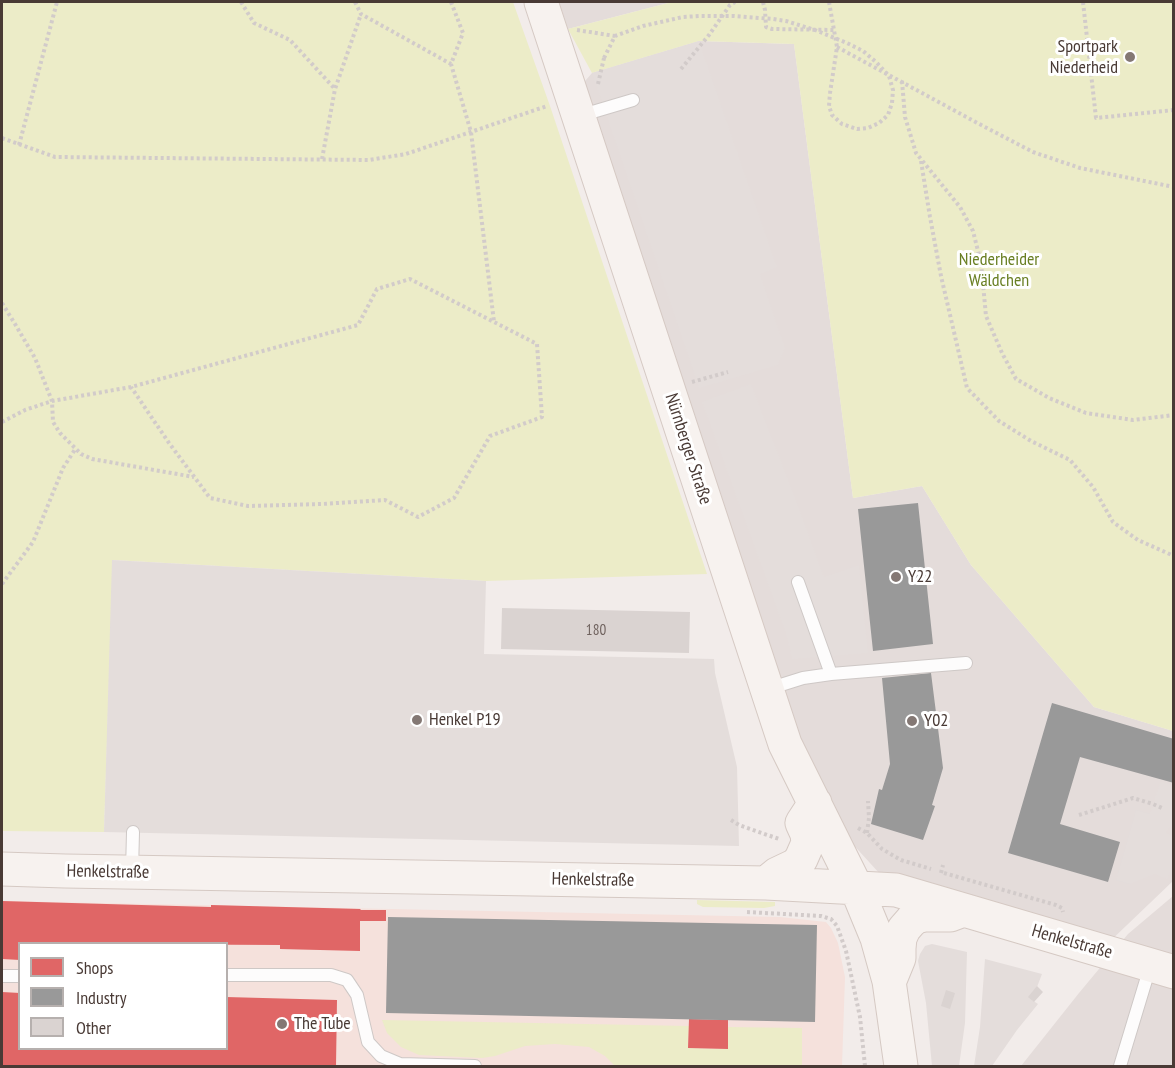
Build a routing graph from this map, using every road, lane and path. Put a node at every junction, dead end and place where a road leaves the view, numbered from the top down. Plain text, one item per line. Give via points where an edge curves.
1 (57, 2) edge
2 (241, 2) edge
3 (355, 2) edge
4 (451, 2) edge
5 (541, 2) edge
6 (735, 2) edge
7 (763, 2) edge
8 (829, 2) edge
9 (1083, 2) edge
10 (360, 14) junction
11 (834, 30) junction
12 (837, 47) junction
13 (604, 58) dead end
14 (451, 64) junction
15 (681, 69) dead end
16 (902, 81) junction
17 (335, 89) junction
18 (633, 100) dead end
19 (575, 106) junction
20 (1173, 110) edge
21 (471, 132) junction
22 (2, 138) edge
23 (19, 145) junction
24 (322, 159) junction
25 (921, 161) junction
26 (1173, 187) edge
27 (2, 303) edge
28 (494, 322) junction
29 (728, 372) dead end
30 (131, 387) junction
31 (668, 390) junction
32 (51, 401) junction
33 (1173, 415) edge
34 (2, 422) edge
35 (75, 448) junction
36 (194, 477) junction
37 (1173, 556) edge
38 (798, 582) dead end
39 (2, 584) edge
40 (966, 663) dead end
41 (831, 674) junction
42 (767, 689) junction
43 (868, 801) dead end
44 (815, 803) junction
45 (1164, 809) dead end
46 (1079, 815) dead end
47 (730, 820) dead end
48 (133, 832) dead end
49 (783, 841) dead end
50 (943, 865) dead end
51 (2, 868) edge
52 (132, 872) junction
53 (941, 873) junction
54 (856, 887) junction
55 (770, 898) junction
56 (1062, 908) dead end
57 (965, 910) junction
58 (1162, 969) edge
59 (228, 975) edge
60 (2, 976) edge
61 (18, 976) edge
62 (889, 981) junction
63 (475, 1066) edge
64 (865, 1066) edge
65 (901, 1066) edge
66 (1120, 1066) edge

1 - 23 path
2 - 17 path via 254,23 290,40
3 - 10 path
4 - 14 path via 463,33
5 - 19 street, Nürnberger Straße
6 - 15 path
7 - 11 path via 766,27
8 - 11 path
9 - 20 path via 1096,118
10 - 14 path
10 - 17 path
11 - 12 path
12 - 13 path, bridge via 830,112 846,126 872,127 891,110 893,90 889,76 863,51 780,20 716,15 683,17 615,36
12 - 16 path
14 - 21 path
16 - 25 path via 905,117
16 - 26 path via 1033,152 1080,168
17 - 24 path
18 - 19 lane
19 - 21 path
19 - 31 street, Nürnberger Straße
21 - 24 path via 406,154 369,160
21 - 28 path
22 - 23 path
23 - 24 path via 55,157
25 - 33 path via 960,207 973,231 981,263 986,316 1016,379 1086,413 1133,420
25 - 37 path via 941,276 967,388 999,421 1070,460 1113,522 1138,540
27 - 32 path via 35,358
28 - 30 path via 410,279 376,289 358,325
28 - 36 path via 537,344 542,417 490,436 454,498 418,517 385,500 248,506 210,498
29 - 31 path
30 - 32 path
30 - 36 path
31 - 42 street, Nürnberger Straße
32 - 34 path
32 - 35 path via 53,422
35 - 36 path via 92,459
35 - 39 path via 33,542
38 - 41 lane
40 - 41 lane
41 - 42 lane
42 - 44 street, Nürnberger Straße via 785,744
43 - 53 path via 867,833 882,849 901,860
44 - 54 street, Nürnberger Straße
44 - 55 street via 802,823 807,834 806,850 796,864 777,874
45 - 46 path via 1133,798
47 - 49 path
48 - 52 lane
50 - 53 path
51 - 52 street, Henkelstraße
52 - 55 street, Henkelstraße
53 - 56 path
54 - 55 street, Henkelstraße
54 - 57 street, Henkelstraße via 896,890
54 - 62 street, Nürnberger Straße
55 - 64 path via 831,919 837,926 860,1017
57 - 58 street, Henkelstraße
57 - 62 street via 950,915 925,915 911,921 900,938 899,958
58 - 66 lane
59 - 63 lane via 331,975 347,980 357,995 368,1042 381,1056 400,1064
60 - 61 lane
62 - 65 street, Nürnberger Straße

